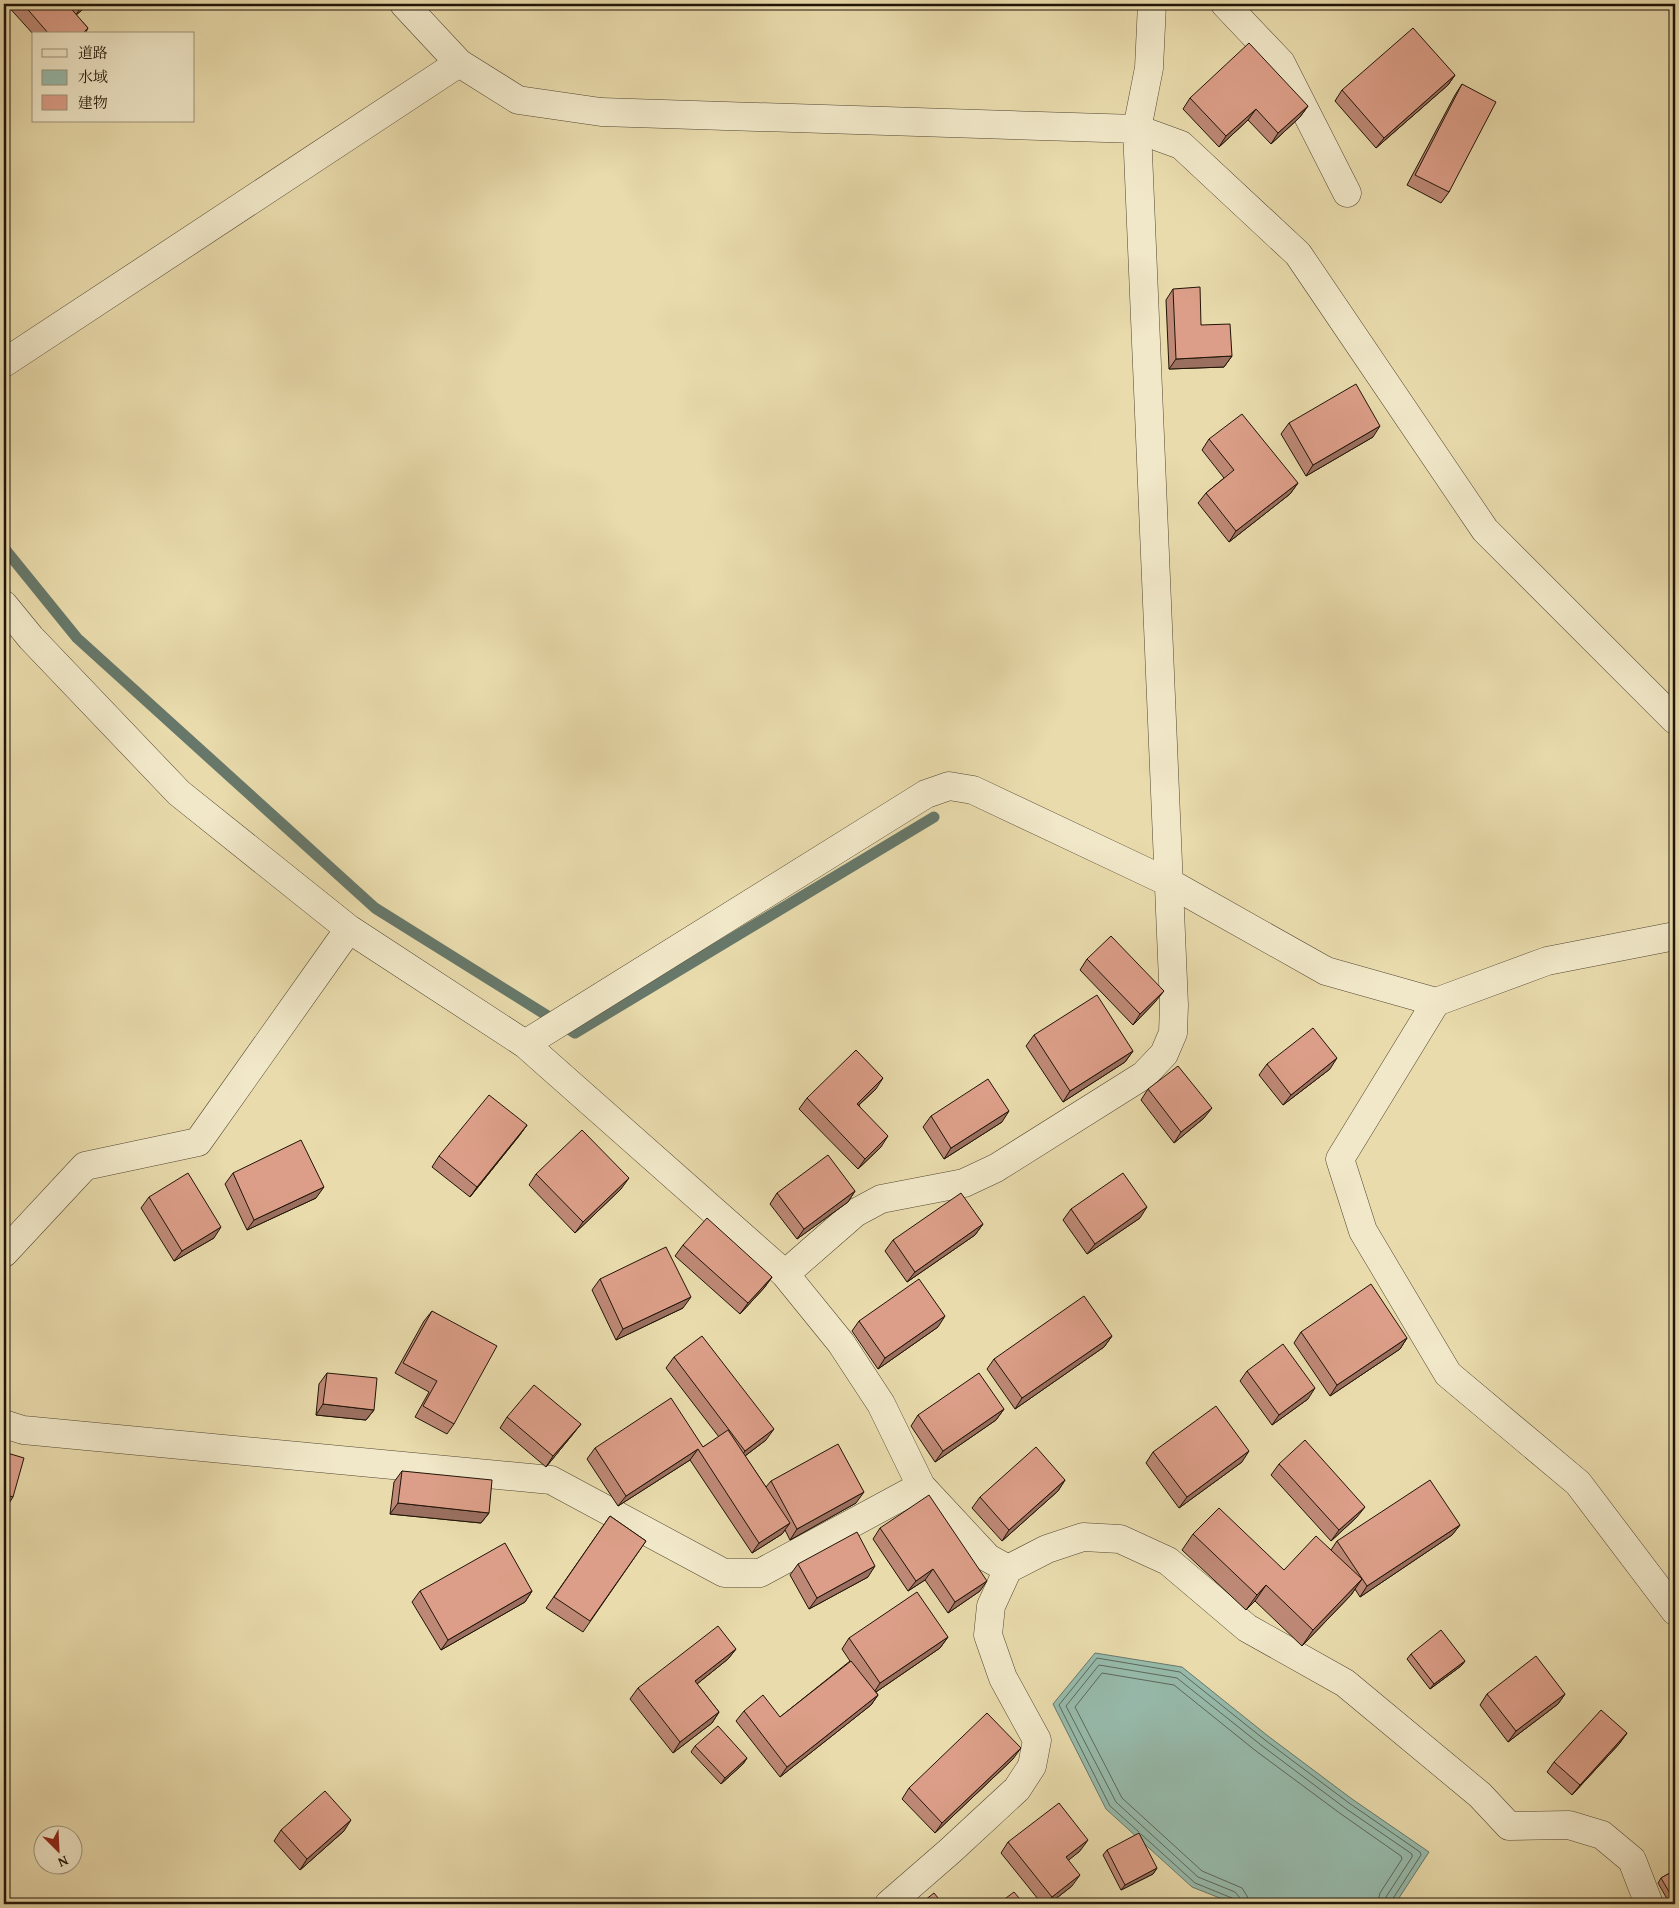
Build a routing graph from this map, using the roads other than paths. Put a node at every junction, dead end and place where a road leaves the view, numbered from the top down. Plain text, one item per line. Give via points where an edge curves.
1 (404, 4) edge
2 (1152, 4) edge
3 (1225, 4) edge
4 (459, 62) junction
5 (1137, 129) junction
6 (1347, 193) dead end
7 (4, 363) edge
8 (4, 605) edge
9 (1675, 720) edge
10 (1168, 882) junction
11 (348, 929) junction
12 (1675, 936) edge
13 (1436, 1002) junction
14 (525, 1044) junction
15 (4, 1253) edge
16 (785, 1274) junction
17 (4, 1424) edge
18 (921, 1486) junction
19 (1008, 1569) junction
20 (1675, 1611) edge
21 (889, 1904) edge
22 (1649, 1904) edge

1 - 4 street
2 - 5 street via 1149,68
3 - 6 street via 1281,63
4 - 5 street via 518,100 601,112
4 - 7 street
5 - 9 street via 1181,146 1298,254 1485,530
5 - 10 street
8 - 11 street via 31,638 179,793
10 - 13 street via 1326,971
10 - 14 street via 973,790 949,786 926,794
10 - 16 street via 1174,1005 1173,1032 1164,1054 1144,1074 996,1168 964,1183 881,1199 855,1213
11 - 14 street
11 - 15 street via 198,1142 85,1166
12 - 13 street via 1547,961
13 - 20 street via 1340,1159 1363,1231 1448,1374 1578,1483
14 - 16 street
16 - 18 street via 841,1343 881,1404
17 - 18 street via 23,1430 551,1480 724,1573 760,1573
18 - 19 street via 988,1558
19 - 21 street via 991,1606 988,1635 1003,1678 1037,1740 1032,1766 1017,1789
19 - 22 street via 1047,1549 1083,1537 1120,1539 1168,1561 1247,1628 1345,1683 1480,1795 1509,1826 1569,1825 1602,1835 1632,1860

